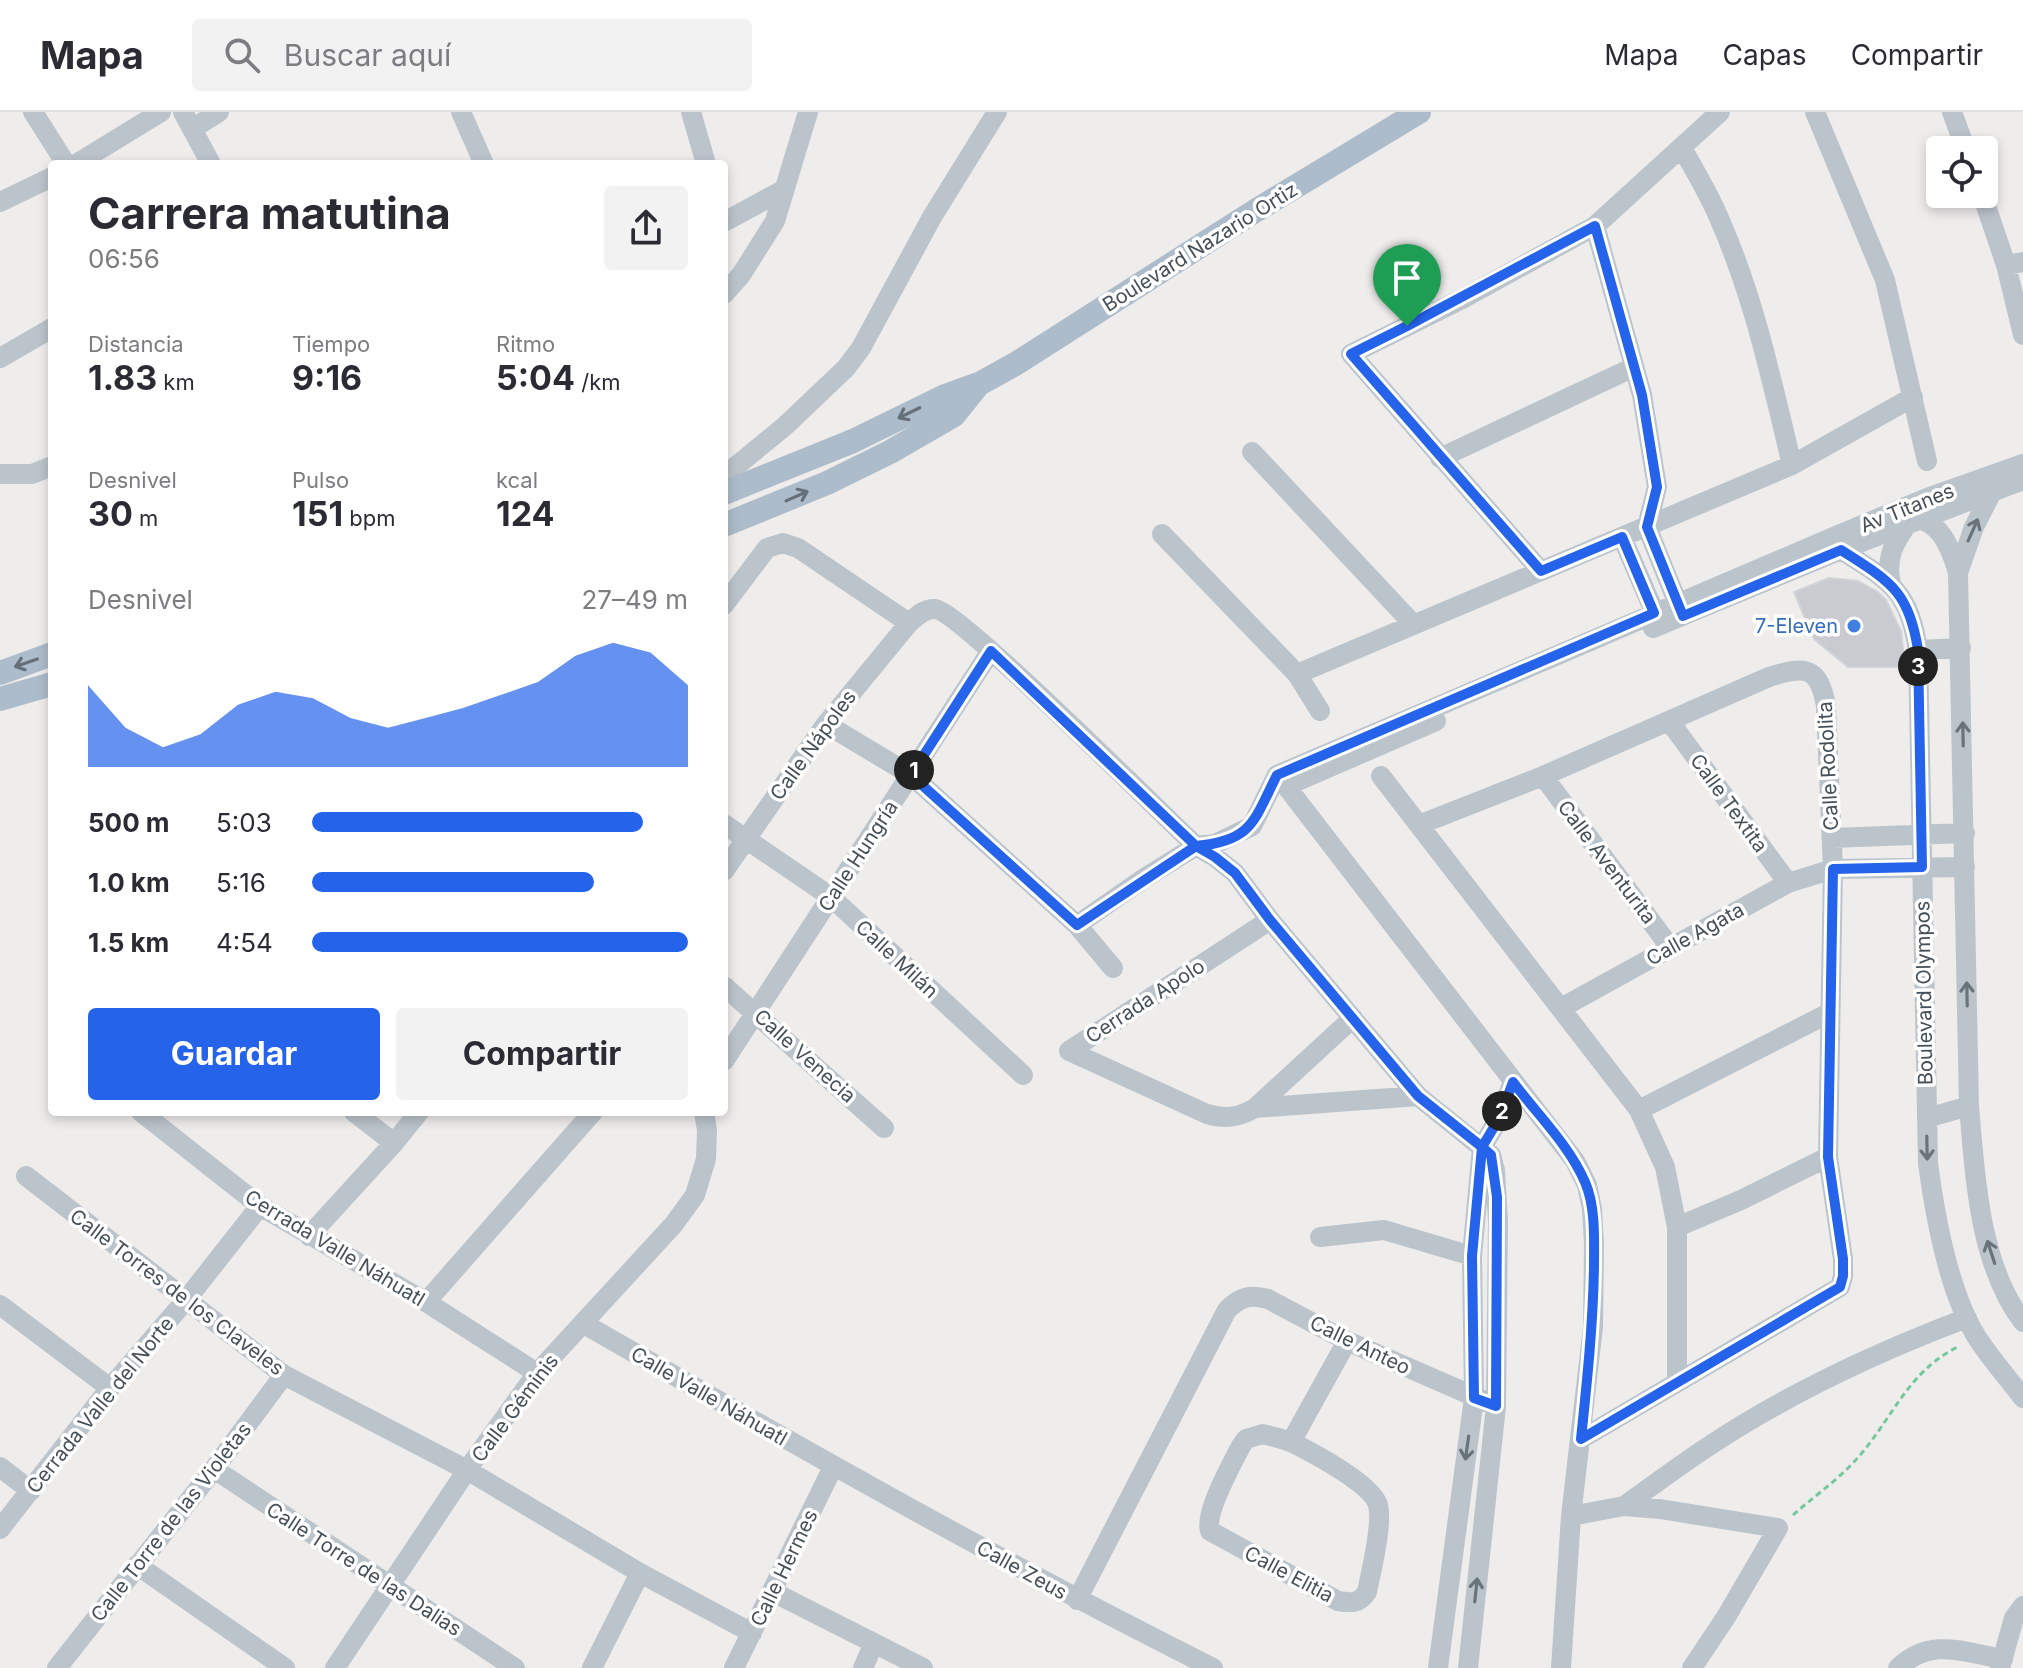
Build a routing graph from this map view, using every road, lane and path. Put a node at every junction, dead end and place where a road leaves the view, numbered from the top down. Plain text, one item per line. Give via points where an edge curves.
1 (33, 112) edge
2 (161, 112) edge
3 (219, 112) edge
4 (461, 112) edge
5 (808, 112) edge
6 (997, 112) edge
7 (1419, 112) edge
8 (1720, 112) edge
9 (1815, 112) edge
10 (1952, 112) edge
11 (699, 114) edge
12 (187, 120) edge
13 (1961, 136) edge
14 (1682, 148) junction
15 (63, 160) edge
16 (83, 160) edge
17 (209, 160) edge
18 (482, 160) edge
19 (705, 160) edge
20 (48, 179) edge
21 (783, 190) junction
22 (0, 202) edge
23 (1989, 208) edge
24 (728, 220) edge
25 (1595, 226) junction
26 (2015, 264) edge
27 (728, 290) edge
28 (48, 330) edge
29 (2023, 335) edge
30 (0, 358) edge
31 (1634, 367) junction
32 (981, 383) junction
33 (1913, 397) junction
34 (1252, 452) dead end
35 (1440, 458) junction
36 (1927, 461) dead end
37 (2023, 464) edge
38 (1792, 465) junction
39 (48, 468) edge
40 (728, 473) edge
41 (0, 474) edge
42 (2023, 480) edge
43 (1993, 490) junction
44 (728, 491) edge
45 (1910, 518) junction
46 (728, 523) edge
47 (1647, 527) junction
48 (1162, 534) dead end
49 (1622, 537) junction
50 (1945, 538) junction
51 (1841, 550) junction
52 (1541, 571) junction
53 (1958, 573) junction
54 (1891, 584) junction
55 (728, 600) edge
56 (1680, 610) junction
57 (1657, 620) junction
58 (909, 623) junction
59 (1414, 625) junction
60 (1961, 648) junction
61 (1918, 650) junction
62 (991, 651) junction
63 (48, 655) edge
64 (0, 673) edge
65 (1297, 674) junction
66 (48, 685) edge
67 (0, 699) edge
68 (1320, 711) dead end
69 (1670, 722) junction
70 (826, 724) junction
71 (911, 775) junction
72 (1381, 776) dead end
73 (1543, 776) junction
74 (1278, 787) junction
75 (1421, 824) junction
76 (728, 827) edge
77 (1965, 833) junction
78 (1921, 835) junction
79 (1832, 838) junction
80 (746, 839) junction
81 (1196, 846) junction
82 (728, 865) edge
83 (1922, 867) junction
84 (1965, 867) junction
85 (1833, 869) junction
86 (1788, 883) junction
87 (831, 897) junction
88 (1270, 920) junction
89 (1077, 925) junction
90 (1670, 947) junction
91 (1113, 968) dead end
92 (728, 989) edge
93 (1561, 1008) junction
94 (756, 1012) junction
95 (1829, 1013) junction
96 (1353, 1018) junction
97 (728, 1055) edge
98 (1023, 1075) dead end
99 (1513, 1082) junction
100 (1418, 1096) junction
101 (1969, 1106) junction
102 (1255, 1108) junction
103 (1639, 1110) junction
104 (146, 1116) edge
105 (359, 1116) edge
106 (416, 1116) edge
107 (589, 1116) edge
108 (705, 1116) edge
109 (1927, 1118) junction
110 (884, 1128) dead end
111 (394, 1143) junction
112 (1482, 1147) junction
113 (1828, 1157) junction
114 (26, 1176) dead end
115 (260, 1206) junction
116 (1677, 1227) junction
117 (309, 1236) junction
118 (1320, 1237) dead end
119 (1472, 1256) junction
120 (186, 1300) junction
121 (426, 1302) junction
122 (0, 1305) edge
123 (1967, 1318) junction
124 (2023, 1322) edge
125 (584, 1324) junction
126 (1978, 1339) junction
127 (1347, 1341) junction
128 (537, 1373) junction
129 (284, 1375) junction
130 (1677, 1382) junction
131 (110, 1388) junction
132 (1474, 1398) junction
133 (2023, 1398) edge
134 (1496, 1406) junction
135 (1581, 1439) junction
136 (1291, 1442) junction
137 (0, 1467) edge
138 (833, 1467) junction
139 (214, 1469) junction
140 (467, 1470) junction
141 (31, 1491) junction
142 (1624, 1506) junction
143 (1571, 1516) junction
144 (1778, 1528) junction
145 (0, 1529) edge
146 (137, 1565) junction
147 (640, 1573) junction
148 (390, 1586) junction
149 (773, 1592) junction
150 (1077, 1600) junction
151 (2023, 1606) edge
152 (752, 1633) junction
153 (874, 1643) junction
154 (2001, 1663) edge
155 (57, 1668) edge
156 (285, 1668) edge
157 (335, 1668) edge
158 (515, 1668) edge
159 (592, 1668) edge
160 (734, 1668) edge
161 (863, 1668) edge
162 (923, 1668) edge
163 (1213, 1668) edge
164 (1438, 1668) edge
165 (1468, 1668) edge
166 (1561, 1668) edge
167 (1692, 1668) edge
168 (1898, 1668) edge

1 - 15 street
2 - 16 street
3 - 12 street
4 - 18 street
5 - 21 street
6 - 40 street via 861,348 785,426
7 - 32 main road, Boulevard Nazario Ortiz
8 - 14 street
9 - 33 street via 1885,280
10 - 13 street
11 - 19 street
12 - 17 street
14 - 25 street
14 - 38 street via 1719,217 1741,274
20 - 22 street
21 - 24 street
21 - 27 street via 775,221
23 - 26 street
25 - 31 street
25 - 35 street via 1351,354
26 - 29 street
28 - 30 street
31 - 35 street
31 - 47 street via 1657,487
32 -> 44 main road, Boulevard Nazario Ortiz
46 -> 32 main road, Boulevard Nazario Ortiz via 890,452 954,415
33 - 36 street
33 - 38 street
34 - 59 street
35 - 52 street
37 - 45 street, Av Titanes
38 - 47 street
39 - 41 street via 32,474
42 - 43 street, Av Titanes
43 - 45 street, Av Titanes
53 -> 43 street
45 - 50 street via 1934,525
45 - 50 street via 1915,532
45 - 51 street, Av Titanes
45 - 54 street via 1888,564
45 - 56 street, Av Titanes
47 - 49 street
47 - 56 street
48 - 65 street
49 - 52 street
49 - 57 street
50 - 53 street
51 - 54 street, Boulevard Olympos
51 - 56 street, Av Titanes
52 - 59 street
53 - 60 street
54 - 61 street, Boulevard Olympos via 1914,622
55 - 58 street via 767,548 783,543
56 - 57 street, Av Titanes
57 - 74 street, Av Titanes
58 - 62 street via 935,609 950,615
58 - 70 street, Calle Nápoles
59 - 65 street
60 - 61 street
77 -> 60 street
61 - 78 street, Boulevard Olympos
62 - 71 street, Calle Hungría
62 - 81 street
63 -> 64 main road
65 - 68 street
66 - 67 main road
69 - 73 street, Calle Rodolita
69 - 79 street, Calle Rodolita via 1769,677 1803,669 1814,675 1823,686 1826,706
69 - 86 street, Calle Textita
70 - 71 street
70 - 80 street, Calle Nápoles
71 - 87 street, Calle Hungría
71 - 89 street
72 - 75 street
73 - 75 street, Calle Rodolita
73 - 90 street, Calle Aventurita
74 - 81 street via 1252,826 1215,844
74 - 99 street
75 - 93 street
76 - 80 street, Calle Milán
77 - 78 street
77 - 84 street
78 - 79 street
78 - 83 street, Boulevard Olympos
79 - 85 street, Calle Rodolita
80 - 82 street, Calle Nápoles
80 - 87 street, Calle Milán
81 - 88 street via 1225,865
81 - 89 street
83 - 84 street, Calle Agata
83 - 85 street, Calle Agata
83 - 109 street, Boulevard Olympos
101 -> 84 street
85 - 86 street, Calle Agata
85 - 95 street, Calle Rodolita
86 - 90 street, Calle Agata
87 - 94 street, Calle Hungría
87 - 98 street, Calle Milán
88 - 96 street
88 - 102 street, Cerrada Apolo via 1069,1051 1207,1114 1230,1118
89 - 91 street
90 - 93 street, Calle Agata
92 - 94 street, Calle Venecia
93 - 103 street
94 - 97 street, Calle Hungría
94 - 110 street, Calle Venecia
95 - 103 street
95 - 113 street, Calle Rodolita
96 - 100 street
96 - 102 street
99 - 112 street
99 - 135 street via 1575,1161 1592,1209 1593,1327
100 - 102 street, Cerrada Apolo
100 - 112 street
101 - 109 street
124 -> 101 street via 1998,1275 1982,1224
103 - 116 street via 1665,1167
104 - 115 street, Cerrada Valle Náhuatl
105 - 111 street
106 - 111 street
107 - 121 street
108 - 125 street, Calle Géminis via 706,1159 695,1195
109 -> 123 street, Boulevard Olympos via 1934,1212
111 - 117 street
112 - 119 street
112 - 134 street via 1491,1155 1497,1197
113 - 116 street
113 - 130 street, Calle Rodolita via 1843,1259 1840,1287
114 - 120 street, Calle Torres de los Claveles
115 - 117 street, Cerrada Valle Náhuatl
115 - 120 street, Cerrada Valle del Norte
116 - 130 street
117 - 121 street, Cerrada Valle Náhuatl
118 - 119 street via 1384,1230
119 - 132 street
120 - 129 street, Calle Torres de los Claveles
120 - 131 street, Cerrada Valle del Norte
121 - 128 street, Cerrada Valle Náhuatl
122 - 131 street
123 - 126 street, Boulevard Olympos
123 - 142 street via 1804,1390 1711,1445
125 - 128 street, Calle Géminis
125 - 138 street, Calle Valle Náhuatl
126 - 133 street, Boulevard Olympos
126 - 144 path via 1920,1372 1852,1464
127 - 132 street, Calle Anteo
127 - 136 street
127 - 150 street, Calle Anteo via 1268,1299 1256,1295 1237,1300 1227,1310
128 - 140 street, Calle Géminis
129 - 139 street, Calle Torre de las Violetas
129 - 140 street, Calle Torres de los Claveles
130 - 135 street, Calle Rodolita
131 - 141 street, Cerrada Valle del Norte
132 - 134 street, Calle Anteo
132 -> 164 street
165 -> 134 street
135 - 143 street
136 - 136 street, Calle Elitia via 1351,1478 1378,1506 1367,1592 1357,1602 1338,1601 1215,1535 1208,1526 1246,1439 1263,1434
137 - 141 street
138 - 149 street, Calle Hermes
138 - 150 street, Calle Zeus
139 - 146 street, Calle Torre de las Violetas
139 - 148 street, Calle Torre de las Dalias
140 - 147 street, Calle Torres de los Claveles
140 - 148 street, Calle Géminis
141 - 145 street, Cerrada Valle del Norte
142 - 143 street
142 - 144 street
143 - 166 street
144 - 167 street
146 - 155 street, Calle Torre de las Violetas
146 - 156 street
147 - 152 street, Calle Torres de los Claveles
147 - 159 street
148 - 157 street, Calle Géminis
148 - 158 street, Calle Torre de las Dalias
149 - 152 street, Calle Hermes
149 - 153 street
150 - 163 street, Calle Zeus
151 - 154 street via 2014,1618
152 - 160 street, Calle Hermes
153 - 161 street
153 - 162 street
154 - 168 street via 1944,1649 1921,1651

